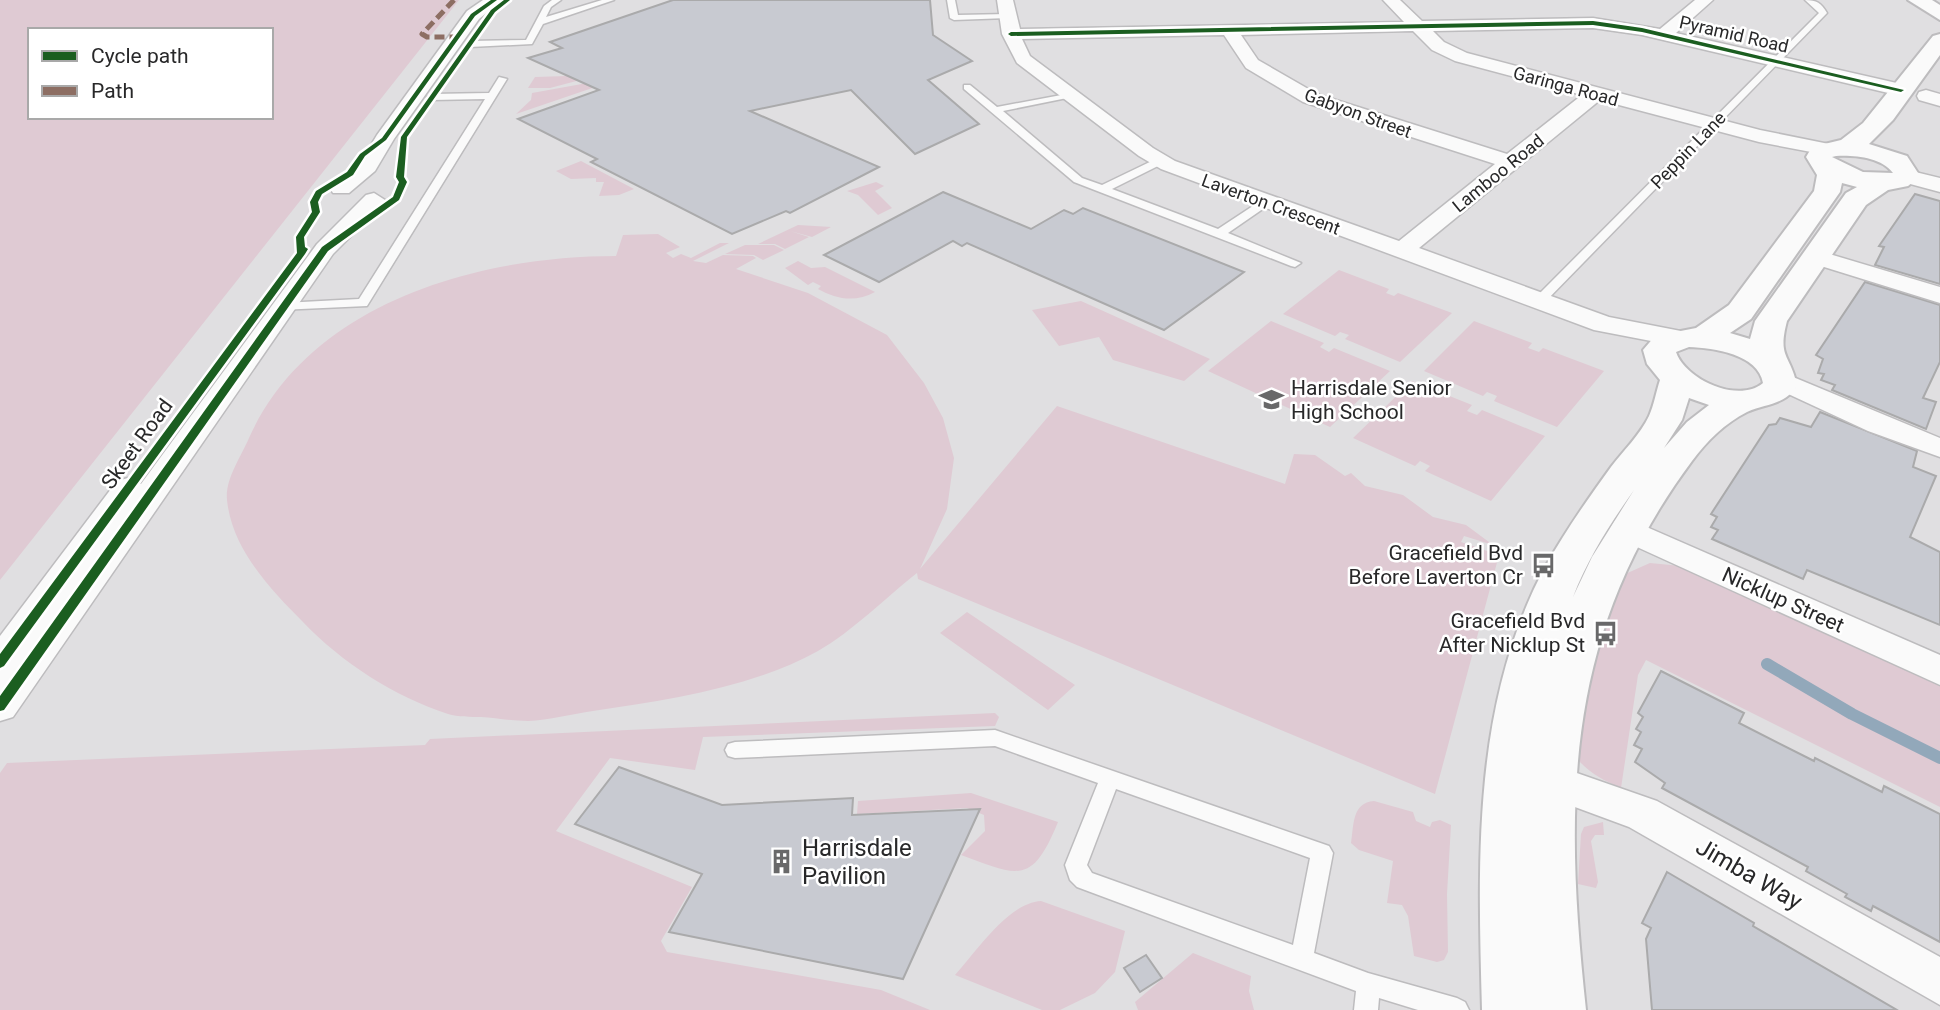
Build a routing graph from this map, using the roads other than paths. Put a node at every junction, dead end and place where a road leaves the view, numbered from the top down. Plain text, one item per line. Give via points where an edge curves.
1 (494, 0) edge
2 (507, 0) edge
3 (557, 0) edge
4 (610, 0) edge
5 (951, 0) edge
6 (1391, 0) edge
7 (1705, 0) edge
8 (1809, 0) edge
9 (1918, 0) edge
10 (1934, 0) edge
11 (1940, 3) edge
12 (1940, 14) edge
13 (1008, 17) edge
14 (540, 22) junction
15 (1417, 26) junction
16 (1228, 29) junction
17 (1663, 35) junction
18 (1940, 40) edge
19 (470, 44) junction
20 (1776, 62) junction
21 (1940, 74) edge
22 (502, 79) dead end
23 (967, 87) dead end
24 (1901, 90) junction
25 (1595, 94) junction
26 (1069, 95) junction
27 (492, 96) junction
28 (432, 97) junction
29 (1933, 98) edge
30 (995, 110) junction
31 (1713, 124) junction
32 (1895, 152) junction
33 (1830, 156) junction
34 (1160, 161) junction
35 (1510, 162) junction
36 (1940, 185) edge
37 (1103, 189) junction
38 (378, 193) junction
39 (336, 195) junction
40 (1266, 202) junction
41 (1219, 234) junction
42 (1401, 251) junction
43 (1816, 257) junction
44 (1294, 262) dead end
45 (1940, 295) edge
46 (1539, 301) junction
47 (283, 307) junction
48 (1679, 353) junction
49 (1765, 385) junction
50 (1940, 448) edge
51 (1626, 529) junction
52 (0, 663) edge
53 (1940, 671) edge
54 (0, 706) edge
55 (735, 750) dead end
56 (1110, 778) junction
57 (1551, 781) junction
58 (1301, 960) junction
59 (1940, 982) edge
60 (1368, 984) junction
61 (1366, 1010) edge
62 (1457, 1010) edge
63 (1511, 1010) edge
64 (1557, 1010) edge

1 - 39 street, Skeet Road via 473,15 368,167
2 - 19 street, Skeet Road via 493,10
3 - 14 lane
4 - 14 lane
5 - 13 lane via 954,18
6 - 15 street, Garinga Road
7 - 17 street
8 - 20 lane, Peppin Lane via 1823,13
9 - 12 street
10 - 11 street
13 - 16 street, Pyramid Road
13 - 26 street, Laverton Crescent via 1023,59
14 - 19 lane via 529,42
15 - 16 street, Pyramid Road
15 - 17 street, Pyramid Road via 1593,23
15 - 25 street, Garinga Road via 1438,46 1461,57
16 - 35 street, Gabyon Street via 1252,64 1310,98
17 - 20 street, Pyramid Road
18 - 24 street
19 - 28 street, Skeet Road
20 - 24 street, Pyramid Road
20 - 31 lane, Peppin Lane
21 - 29 street
22 - 27 lane
23 - 30 lane
24 - 32 street
25 - 31 street, Garinga Road
25 - 35 street, Lamboo Road
26 - 30 lane
26 - 34 street, Laverton Crescent
27 - 28 lane
27 - 47 lane via 363,303
28 - 38 street, Skeet Road via 404,137
29 - 32 street
30 - 37 lane via 1078,180
31 - 33 street, Garinga Road
31 - 46 lane, Peppin Lane
32 - 33 street
32 - 33 street via 1862,140
32 - 36 street
32 - 43 street
33 - 48 street via 1830,181 1819,203 1740,312
34 - 37 lane
34 - 40 street, Laverton Crescent
35 - 42 street, Lamboo Road
37 - 41 lane
38 - 39 street via 349,206
38 - 47 street, Skeet Road via 325,249
39 - 52 street, Skeet Road via 327,225 304,249
40 - 41 lane
40 - 42 street, Laverton Crescent
41 - 44 lane
42 - 46 street, Laverton Crescent
43 - 45 street
43 - 49 street via 1766,331
46 - 48 street, Laverton Crescent
47 - 54 street, Skeet Road
48 - 49 street via 1705,393
48 - 49 street via 1747,349
48 - 63 street via 1664,420 1593,519 1567,565 1526,675 1506,828
49 - 50 street
49 - 51 street via 1692,434
51 - 53 street, Nicklup Street
51 - 57 street via 1600,576 1574,641 1556,723
55 - 56 lane via 995,738
56 - 58 lane via 1322,852
56 - 58 lane via 1076,865 1085,880
57 - 59 street, Jimba Way via 1643,814
57 - 64 street via 1548,883
58 - 60 lane
60 - 61 lane
60 - 62 lane

